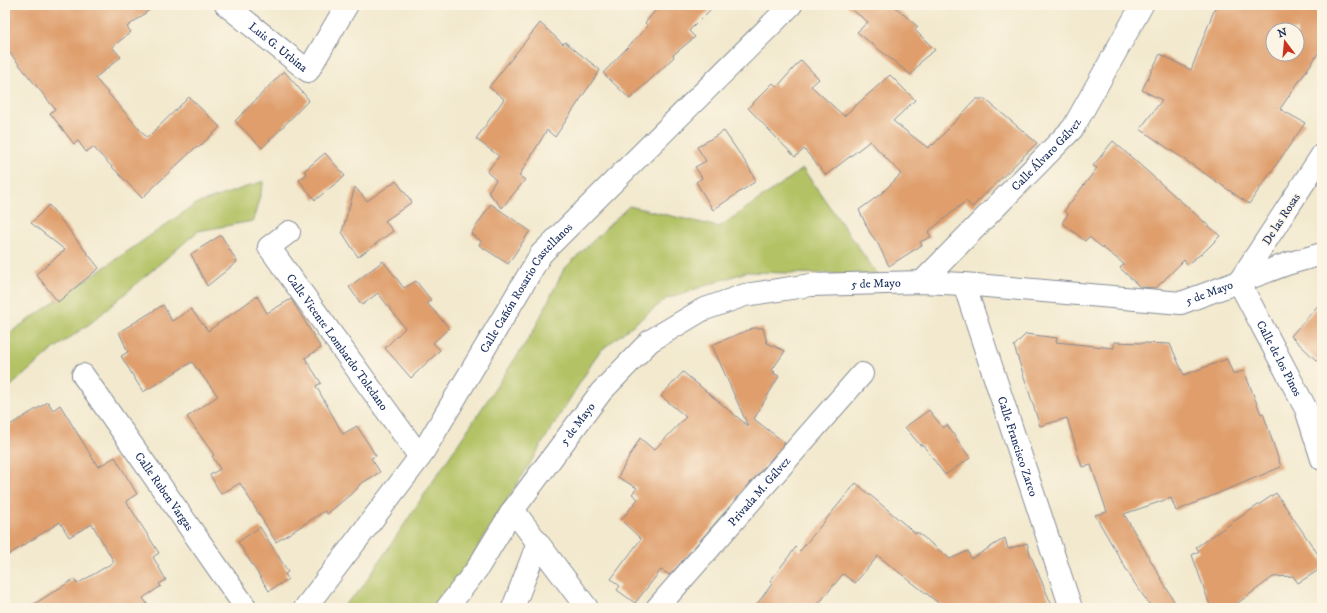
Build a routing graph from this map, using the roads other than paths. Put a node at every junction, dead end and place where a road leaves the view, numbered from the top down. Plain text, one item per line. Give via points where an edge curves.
1 (226, 5) edge
2 (348, 5) edge
3 (791, 5) edge
4 (1142, 5) edge
5 (1322, 155) edge
6 (289, 232) dead end
7 (1322, 254) edge
8 (922, 282) junction
9 (1239, 282) junction
10 (964, 284) junction
11 (862, 374) dead end
12 (83, 375) dead end
13 (1314, 414) edge
14 (420, 457) junction
15 (1322, 459) edge
16 (513, 510) junction
17 (538, 543) junction
18 (246, 608) edge
19 (305, 608) edge
20 (447, 608) edge
21 (513, 608) edge
22 (587, 608) edge
23 (657, 608) edge
24 (1071, 608) edge

1 - 2 street, Luis G. Urbina via 308,70
3 - 14 street, Calle Cañón Rosario Castellanos via 541,254
4 - 8 street, Calle Álvaro Gálvez via 1073,128
5 - 9 street, De las Rosas
6 - 14 street, Calle Vicente Lombardo Toledano via 269,247
7 - 9 street, 5 de Mayo
8 - 10 street, 5 de Mayo
8 - 16 street, 5 de Mayo via 811,285 745,294 702,310 650,341 601,392
9 - 10 street, 5 de Mayo via 1181,303
9 - 13 street, Calle de los Pinos
10 - 24 street, Calle Francisco Zarco
11 - 23 street, Privada M. Gálvez
12 - 18 street, Calle Ruben Vargas
13 - 15 street, Calle de los Pinos
14 - 19 street, Calle Cañón Rosario Castellanos
16 - 17 street
16 - 20 street, 5 de Mayo via 477,569
17 - 21 street
17 - 22 street

